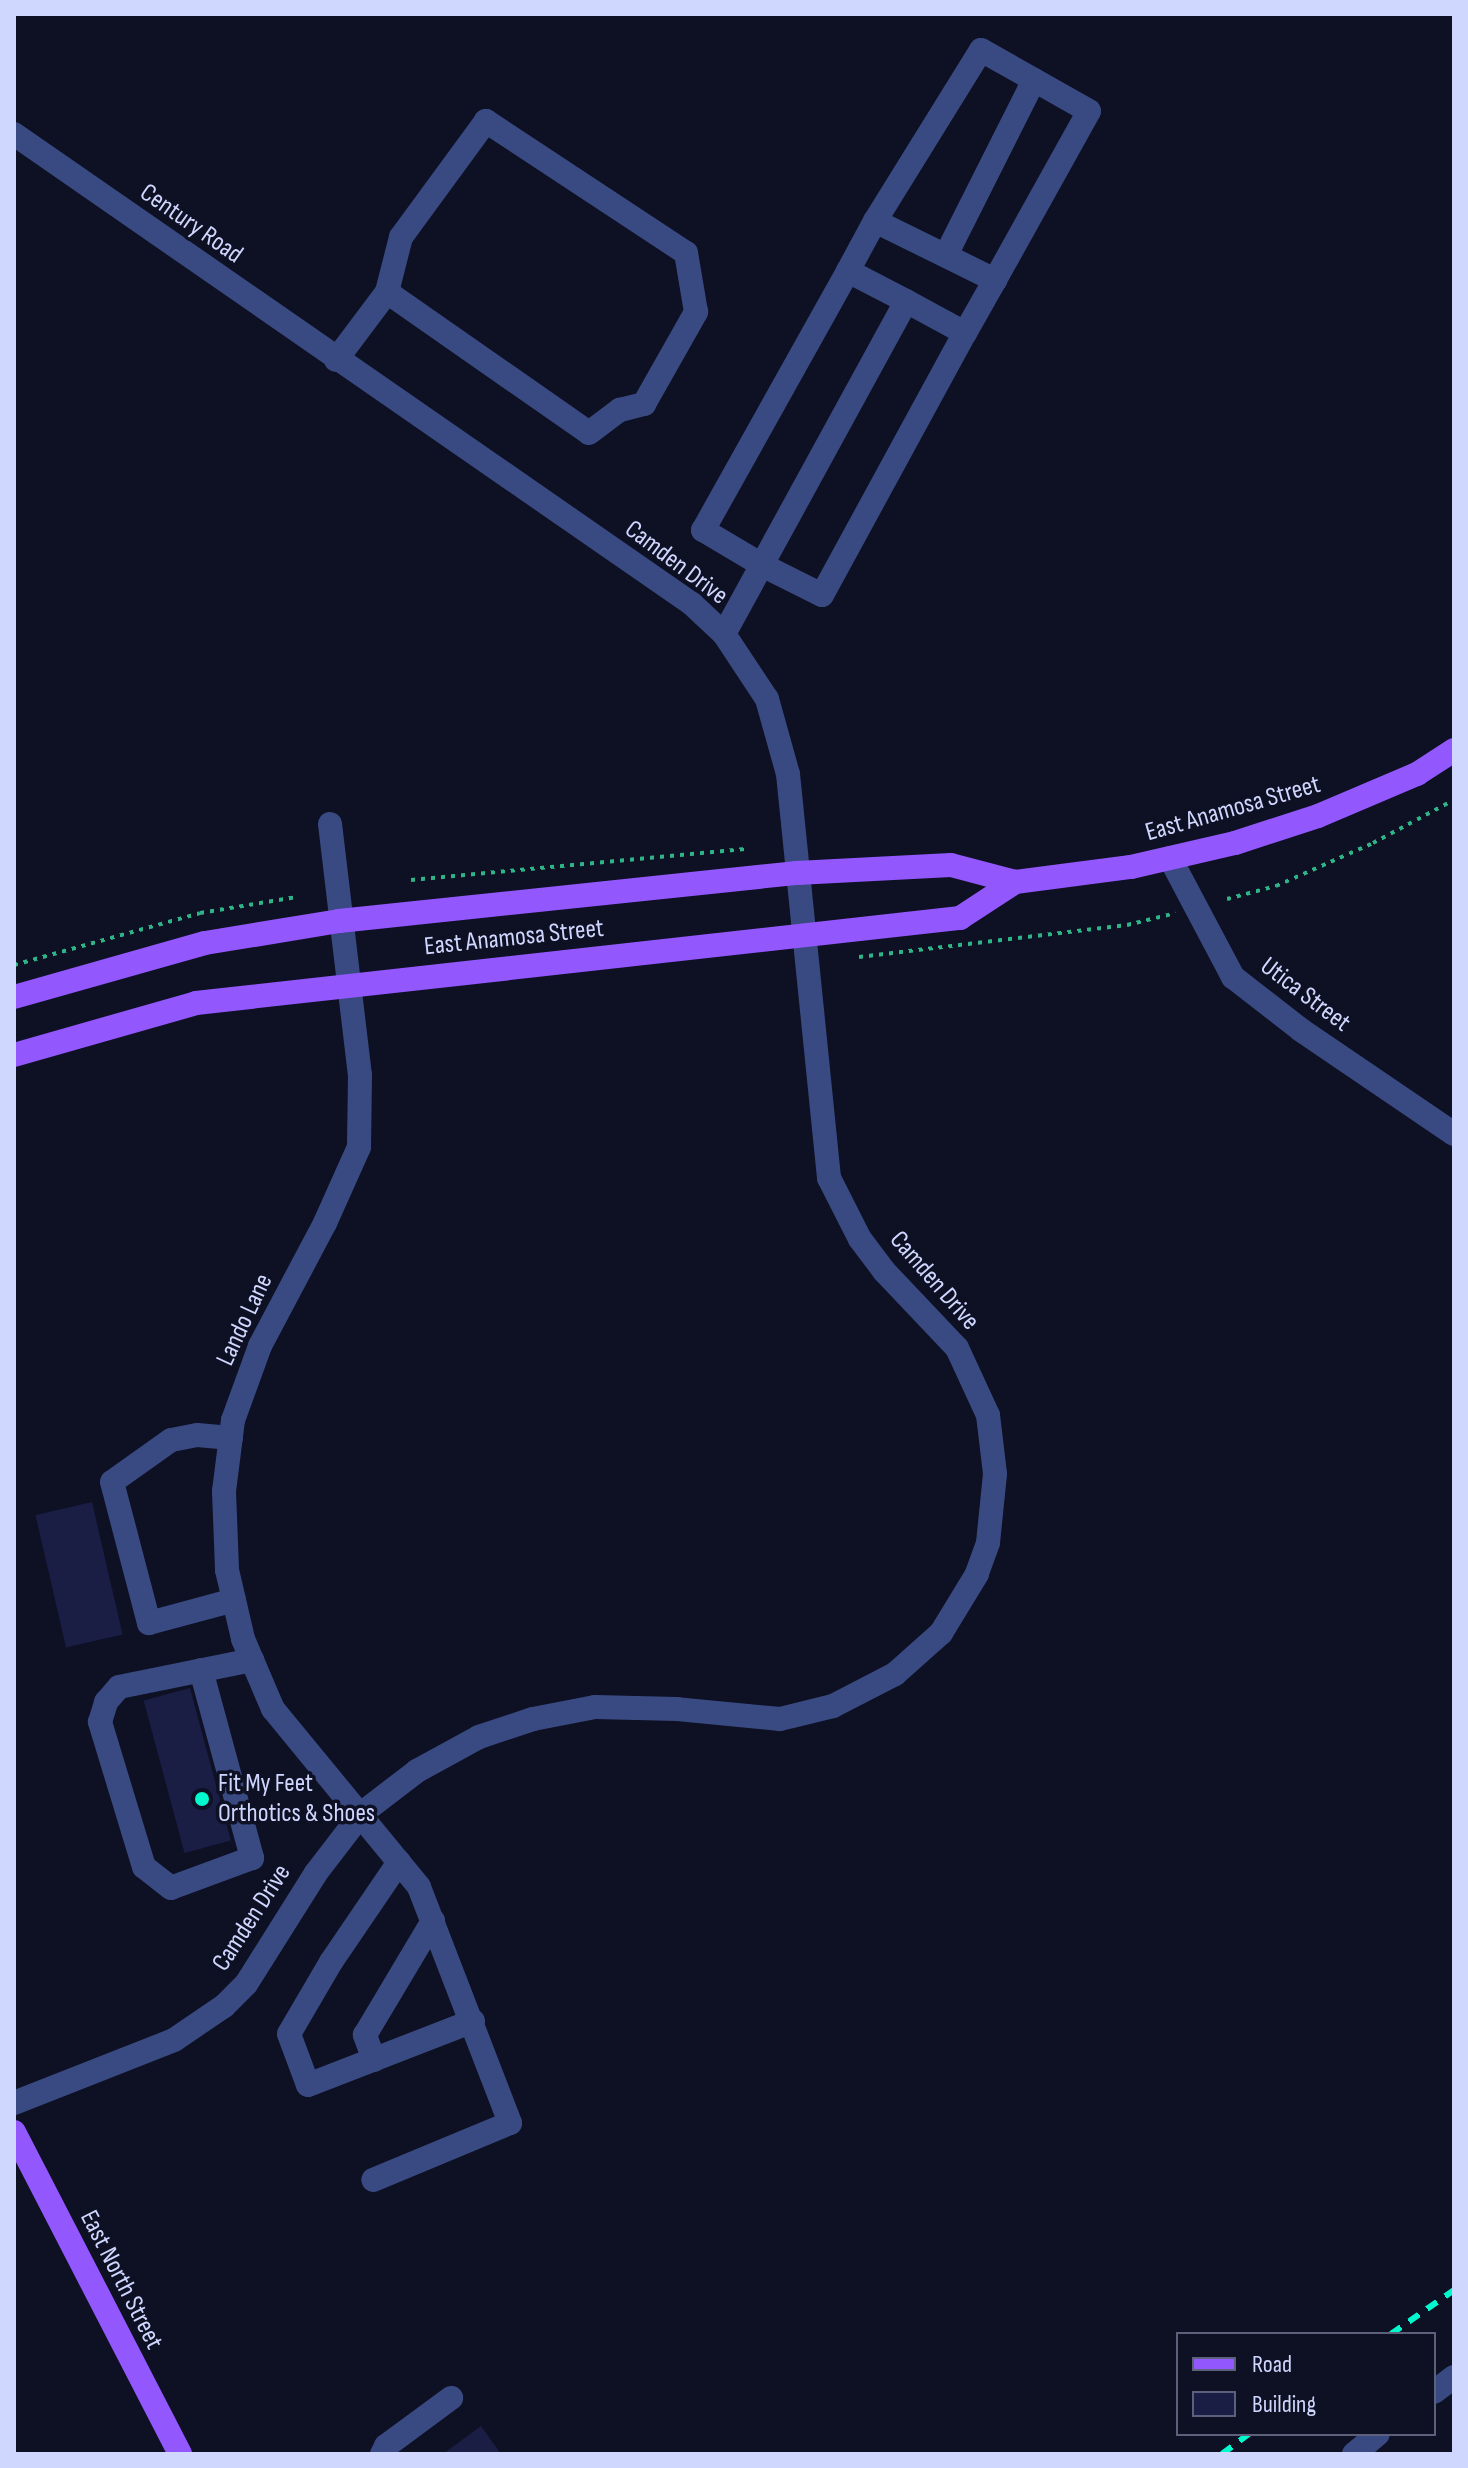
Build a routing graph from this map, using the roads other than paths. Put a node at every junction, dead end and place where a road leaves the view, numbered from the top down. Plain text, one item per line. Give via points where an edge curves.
1 (1034, 80) junction
2 (14, 134) edge
3 (875, 221) junction
4 (946, 255) junction
5 (848, 271) junction
6 (995, 280) junction
7 (387, 292) junction
8 (906, 301) junction
9 (965, 333) junction
10 (336, 360) junction
11 (762, 565) junction
12 (724, 634) junction
13 (1454, 750) edge
14 (330, 824) dead end
15 (1170, 858) junction
16 (797, 873) junction
17 (1015, 882) junction
18 (339, 921) junction
19 (804, 937) junction
20 (347, 983) junction
21 (14, 997) edge
22 (14, 1055) edge
23 (1454, 1134) edge
24 (231, 1438) junction
25 (234, 1600) junction
26 (252, 1660) junction
27 (201, 1670) junction
28 (362, 1813) junction
29 (399, 1862) junction
30 (433, 1921) junction
31 (473, 2021) junction
32 (374, 2060) junction
33 (14, 2103) edge
34 (14, 2132) edge
35 (373, 2180) dead end
36 (1454, 2377) edge
37 (1436, 2390) edge
38 (451, 2398) dead end
39 (1376, 2436) edge
40 (180, 2454) edge
41 (382, 2454) edge
42 (1354, 2454) edge

1 - 3 street via 981,50
1 - 4 street
1 - 6 street via 1089,111
2 - 10 street, Century Road
3 - 4 street
3 - 5 street
4 - 6 street
5 - 8 street
5 - 11 street via 703,530
6 - 9 street
7 - 7 street via 589,433 620,410 644,404 696,312 686,253 486,121 401,237
7 - 10 street
8 - 9 street
8 - 11 street
9 - 11 street via 822,595
10 - 12 street, Camden Drive via 692,604
11 - 12 street
12 - 16 street, Camden Drive via 767,699 788,774
13 - 15 main road, East Anamosa Street via 1417,774 1318,816
14 - 18 street, Lando Lane
15 - 17 main road, East Anamosa Street
15 - 23 street, Utica Street via 1233,977
16 - 17 main road, East Anamosa Street via 951,865
16 - 18 main road, East Anamosa Street
16 - 19 street, Camden Drive
17 - 19 main road, East Anamosa Street via 960,918
18 - 20 street, Lando Lane
18 - 21 main road, East Anamosa Street via 205,943
19 - 20 main road, East Anamosa Street
19 - 28 street, Camden Drive via 829,1178 860,1239 884,1271 957,1348 988,1415 995,1508 977,1574 960,1607 921,1655 833,1706 780,1719 621,1707 533,1719 442,1756
20 - 22 main road, East Anamosa Street via 196,1003
20 - 24 street, Lando Lane via 360,1075 359,1147 260,1346
24 - 25 street, Lando Lane via 224,1491 227,1570
24 - 25 street via 197,1435 171,1440 112,1482 149,1623
25 - 26 street, Lando Lane
26 - 27 street
26 - 28 street, Lando Lane via 273,1709
27 - 27 street via 119,1687 106,1702 100,1722 144,1867 171,1888 252,1858
28 - 29 street, Lando Lane
28 - 33 street, Camden Drive via 316,1873 246,1984 224,2006 174,2040
29 - 30 street, Lando Lane via 419,1887
29 - 32 street via 289,2034 308,2085
30 - 31 street, Lando Lane
30 - 32 street via 365,2035
31 - 32 street
31 - 35 street, Lando Lane via 510,2123
34 - 40 main road, East North Street
36 - 37 street
38 - 41 street
39 - 42 street

